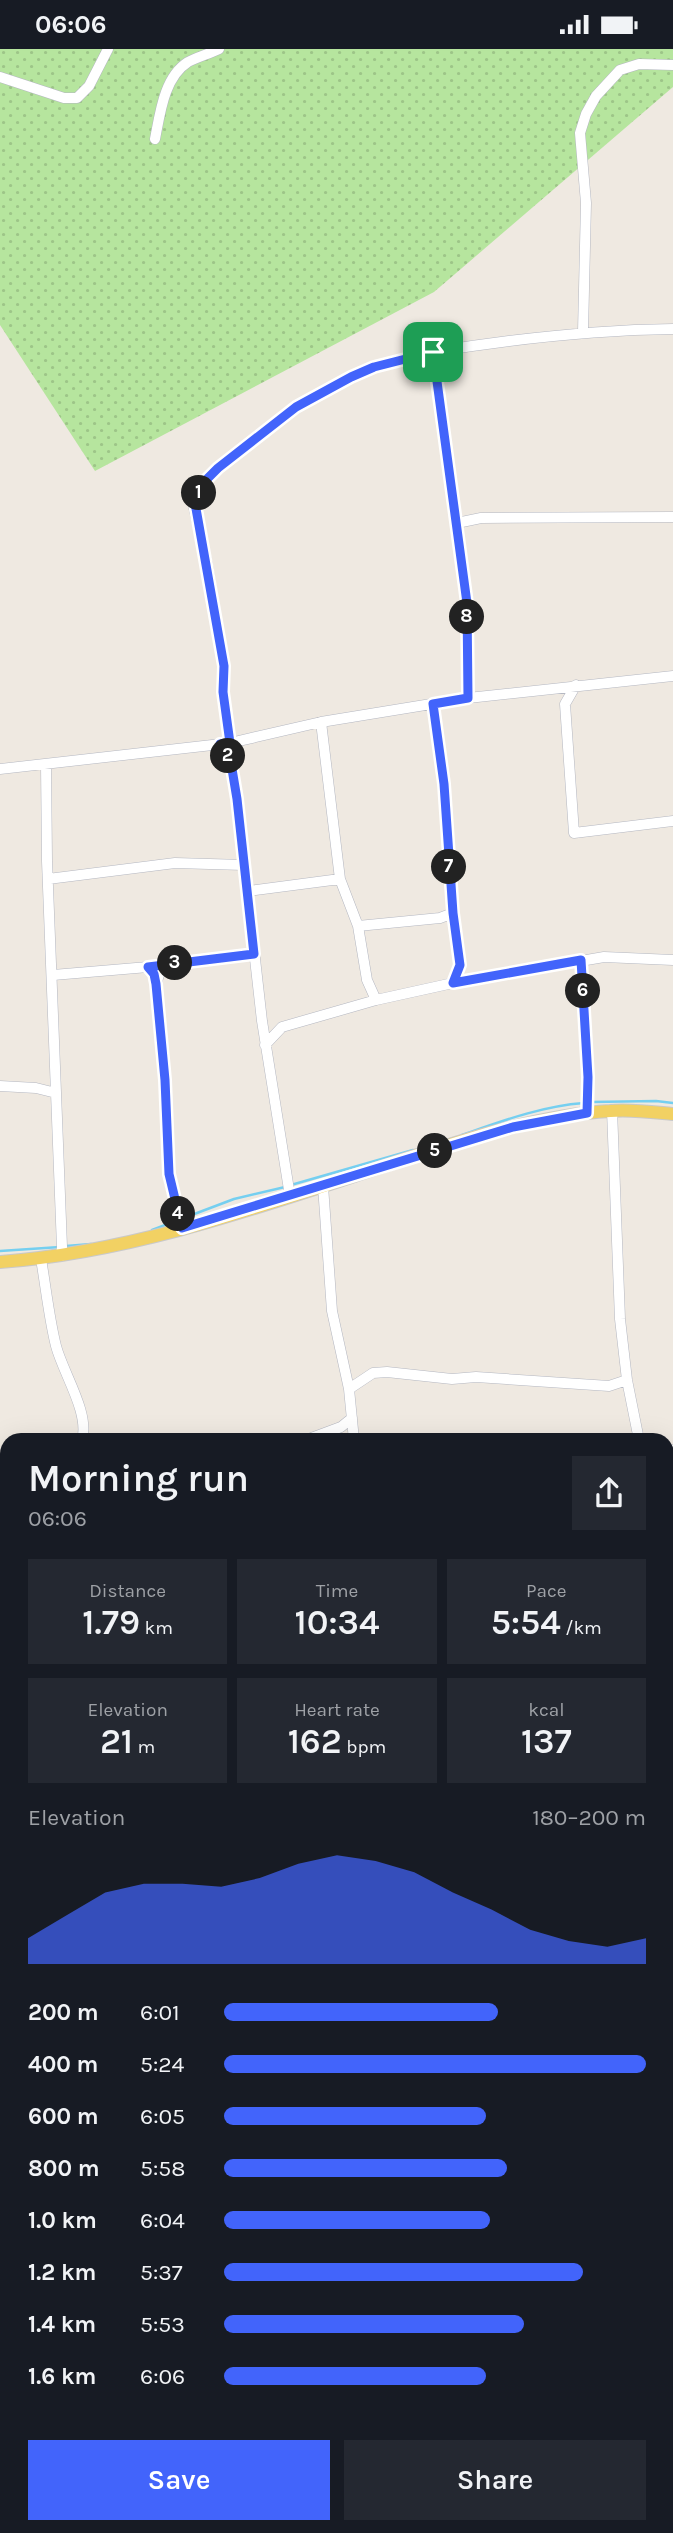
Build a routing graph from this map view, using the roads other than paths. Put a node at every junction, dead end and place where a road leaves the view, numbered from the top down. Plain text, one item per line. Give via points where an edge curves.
1 (108, 49) edge
2 (219, 49) edge
3 (673, 65) edge
4 (0, 77) edge
5 (155, 139) dead end
6 (673, 329) edge
7 (583, 332) junction
8 (433, 352) junction
9 (673, 517) edge
10 (457, 523) junction
11 (673, 676) edge
12 (576, 684) junction
13 (468, 698) junction
14 (433, 704) junction
15 (321, 722) junction
16 (225, 743) junction
17 (46, 764) junction
18 (0, 769) edge
19 (673, 821) edge
20 (244, 865) junction
21 (48, 879) junction
22 (340, 879) junction
23 (248, 891) junction
24 (453, 913) junction
25 (358, 926) junction
26 (254, 954) junction
27 (581, 960) junction
28 (673, 960) edge
29 (162, 965) junction
30 (148, 967) junction
31 (53, 975) junction
32 (453, 983) junction
33 (156, 984) junction
34 (376, 1000) junction
35 (262, 1021) junction
36 (282, 1027) junction
37 (265, 1045) junction
38 (0, 1086) edge
39 (55, 1093) junction
40 (612, 1110) junction
41 (587, 1113) junction
42 (673, 1114) edge
43 (323, 1186) junction
44 (290, 1196) junction
45 (182, 1228) junction
46 (61, 1256) junction
47 (41, 1259) junction
48 (0, 1262) edge
49 (627, 1380) junction
50 (349, 1389) junction
51 (352, 1418) junction
52 (82, 1433) edge
53 (325, 1433) edge
54 (353, 1433) edge
55 (638, 1433) edge

1 - 4 street via 89,86 77,98
2 - 5 street via 188,62 173,76
3 - 7 street via 639,64 620,70 586,114 580,133 586,202
6 - 7 street
7 - 8 street
8 - 10 street
8 - 16 street via 363,371 296,407 207,479 194,508 224,666
9 - 10 street via 481,518
10 - 13 street via 467,603
11 - 12 street
12 - 13 street
12 - 19 street via 565,704 574,833
13 - 14 street
14 - 15 street
14 - 24 street
15 - 16 street
15 - 22 street
16 - 17 street
16 - 20 street
17 - 18 street
17 - 21 street
20 - 21 street via 175,863
20 - 23 street
21 - 31 street
22 - 23 street
22 - 25 street
23 - 26 street
24 - 25 street
24 - 32 street via 460,965
25 - 34 street via 367,980
26 - 29 street
26 - 35 street
27 - 28 street
27 - 32 street
27 - 41 street
29 - 30 street
29 - 33 street
30 - 31 street
30 - 33 street
31 - 39 street
32 - 34 street
33 - 45 street via 169,1174
34 - 36 street
35 - 36 street
35 - 37 street
36 - 37 street
37 - 44 street
38 - 39 street
39 - 46 street
40 - 41 main road
40 - 42 main road
40 - 49 street
41 - 43 main road via 513,1127
43 - 44 main road
43 - 50 street via 332,1311
44 - 45 main road
45 - 46 main road
46 - 47 main road
47 - 48 main road
47 - 52 street via 56,1347 82,1418
49 - 50 street via 608,1386 387,1372 373,1373
49 - 55 street
50 - 51 street
51 - 53 street
51 - 54 street

